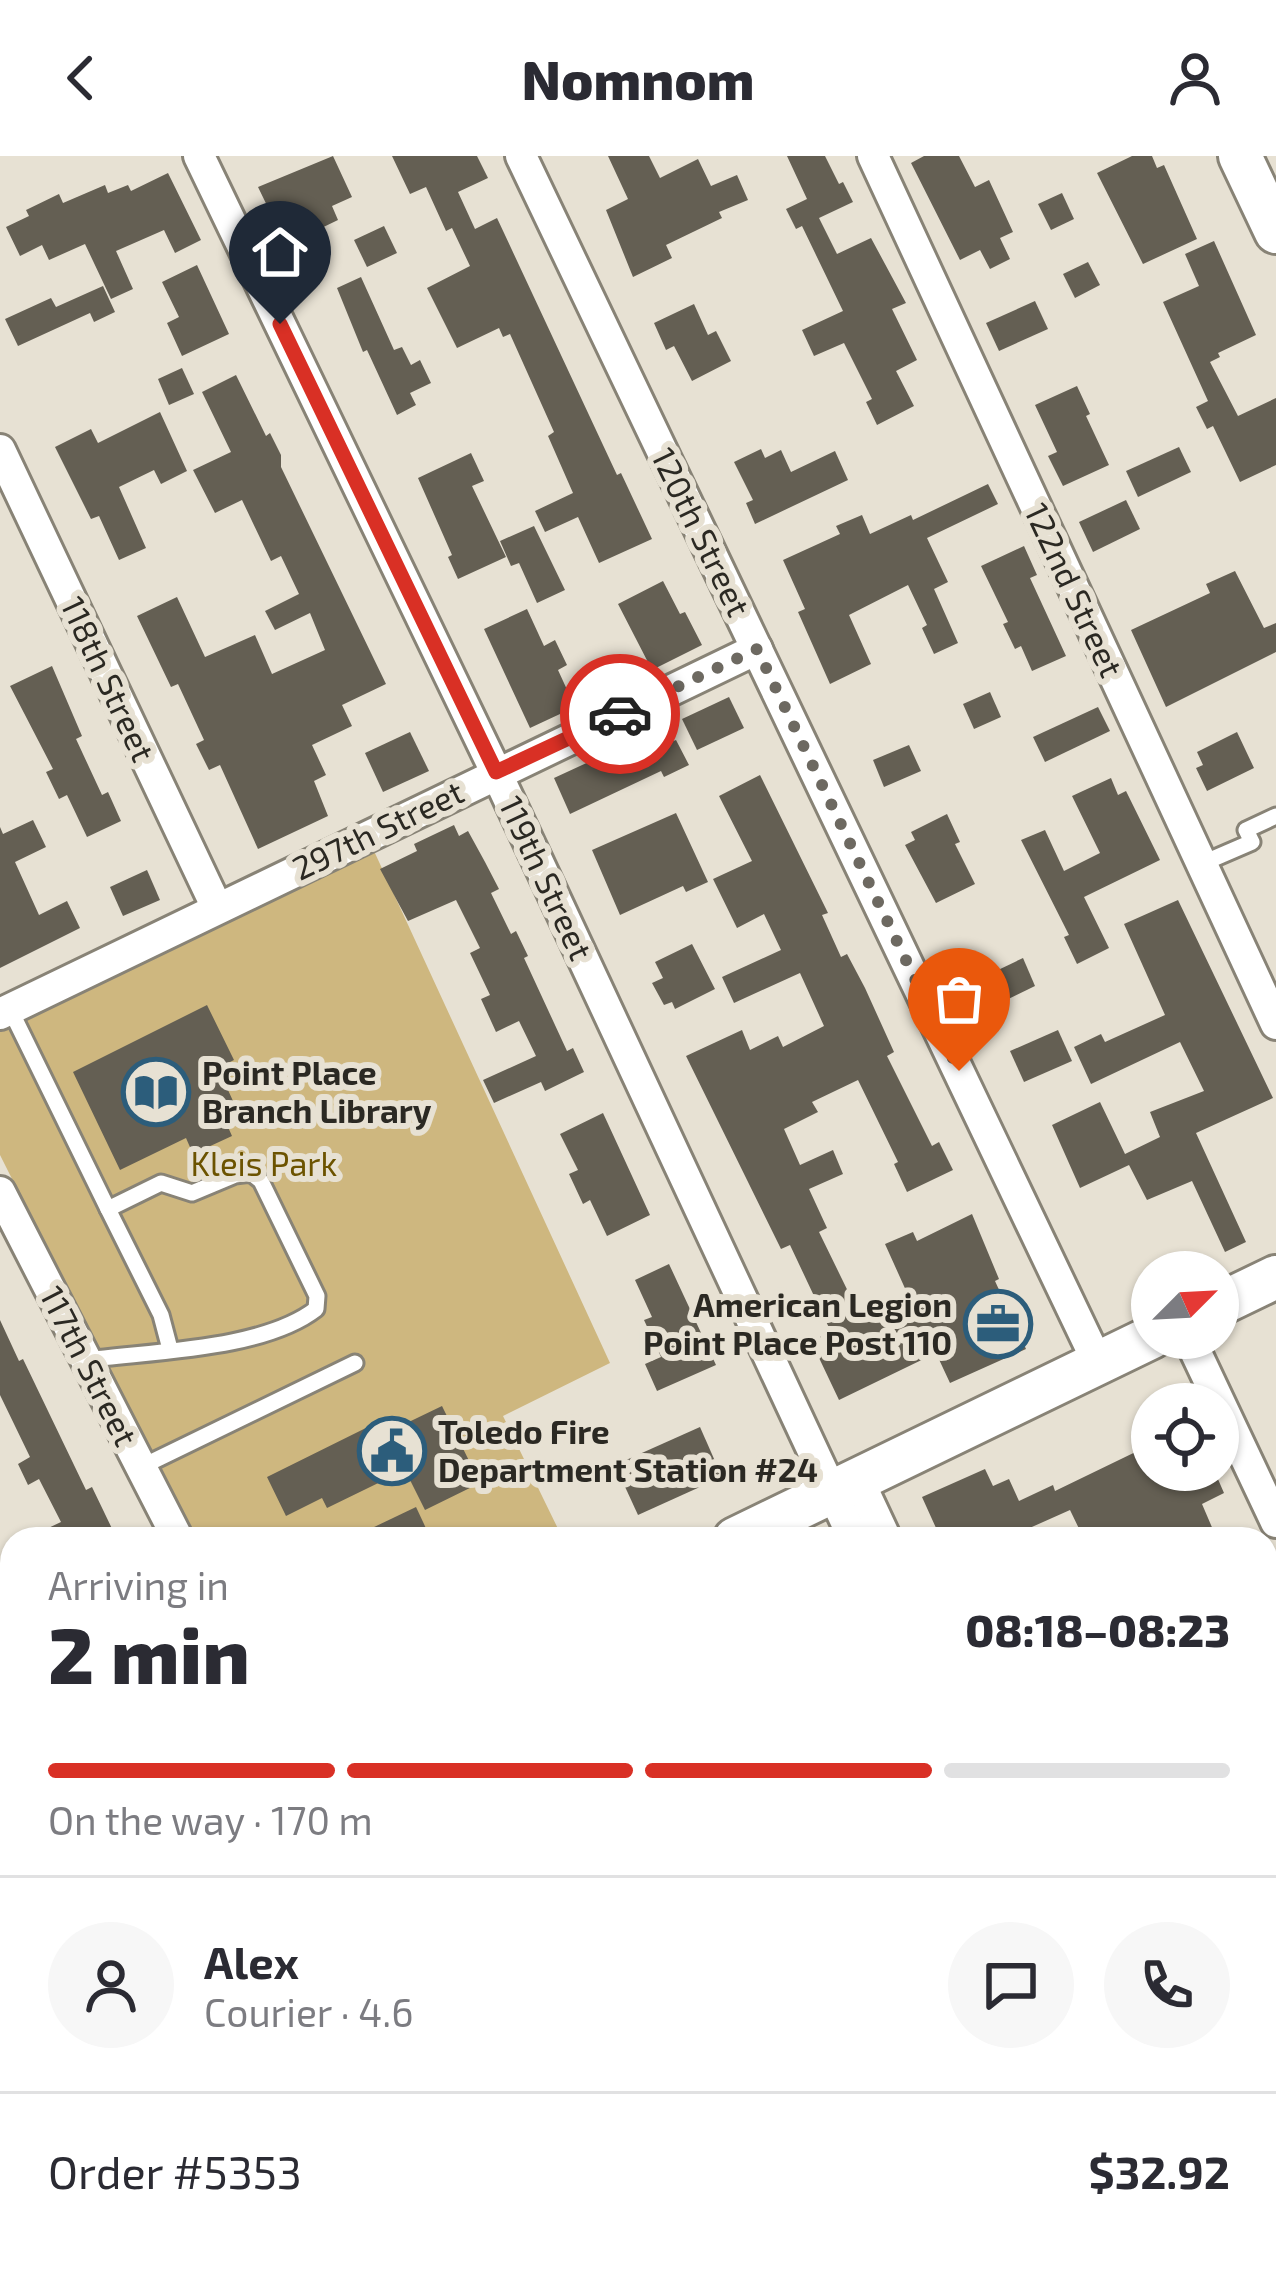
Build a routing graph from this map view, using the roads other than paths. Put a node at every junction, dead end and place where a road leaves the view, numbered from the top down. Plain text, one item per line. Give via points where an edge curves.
1 (199, 156) edge
2 (521, 156) edge
3 (873, 156) edge
4 (1240, 156) edge
5 (1276, 232) edge
6 (0, 450) edge
7 (757, 649) junction
8 (496, 772) junction
9 (1276, 816) edge
10 (1202, 864) junction
11 (217, 908) junction
12 (1267, 980) edge
13 (5, 1012) edge
14 (1276, 1024) edge
15 (0, 1192) edge
16 (108, 1209) junction
17 (1276, 1277) edge
18 (1239, 1296) edge
19 (1131, 1347) edge
20 (170, 1349) junction
21 (1199, 1359) edge
22 (86, 1360) junction
23 (355, 1363) dead end
24 (1098, 1363) junction
25 (141, 1467) junction
26 (845, 1485) junction
27 (1276, 1522) edge
28 (172, 1527) edge
29 (759, 1527) edge
30 (852, 1527) edge
31 (877, 1527) edge

1 - 8 street, 119th Street
2 - 7 street, 120th Street
3 - 10 street, 122nd Street
4 - 5 main road
6 - 11 street, 118th Street
7 - 8 street, 297th Street
7 - 24 street, 120th Street
8 - 11 street, 297th Street
8 - 26 street, 119th Street
9 - 10 lane via 1246,830 1252,842
10 - 12 street, 122nd Street
11 - 13 street, 297th Street
12 - 14 street, 122nd Street
13 - 16 lane
15 - 22 street, 117th Street
16 - 20 lane
16 - 20 lane via 161,1183 192,1193 251,1173 317,1296 316,1309 262,1337
17 - 18 main road
19 - 24 main road
20 - 22 lane
21 - 27 street
22 - 25 street, 117th Street
23 - 25 lane
24 - 26 main road
25 - 28 street, 117th Street
26 - 29 main road
26 - 30 street, 119th Street
26 - 31 street, 119th Street

